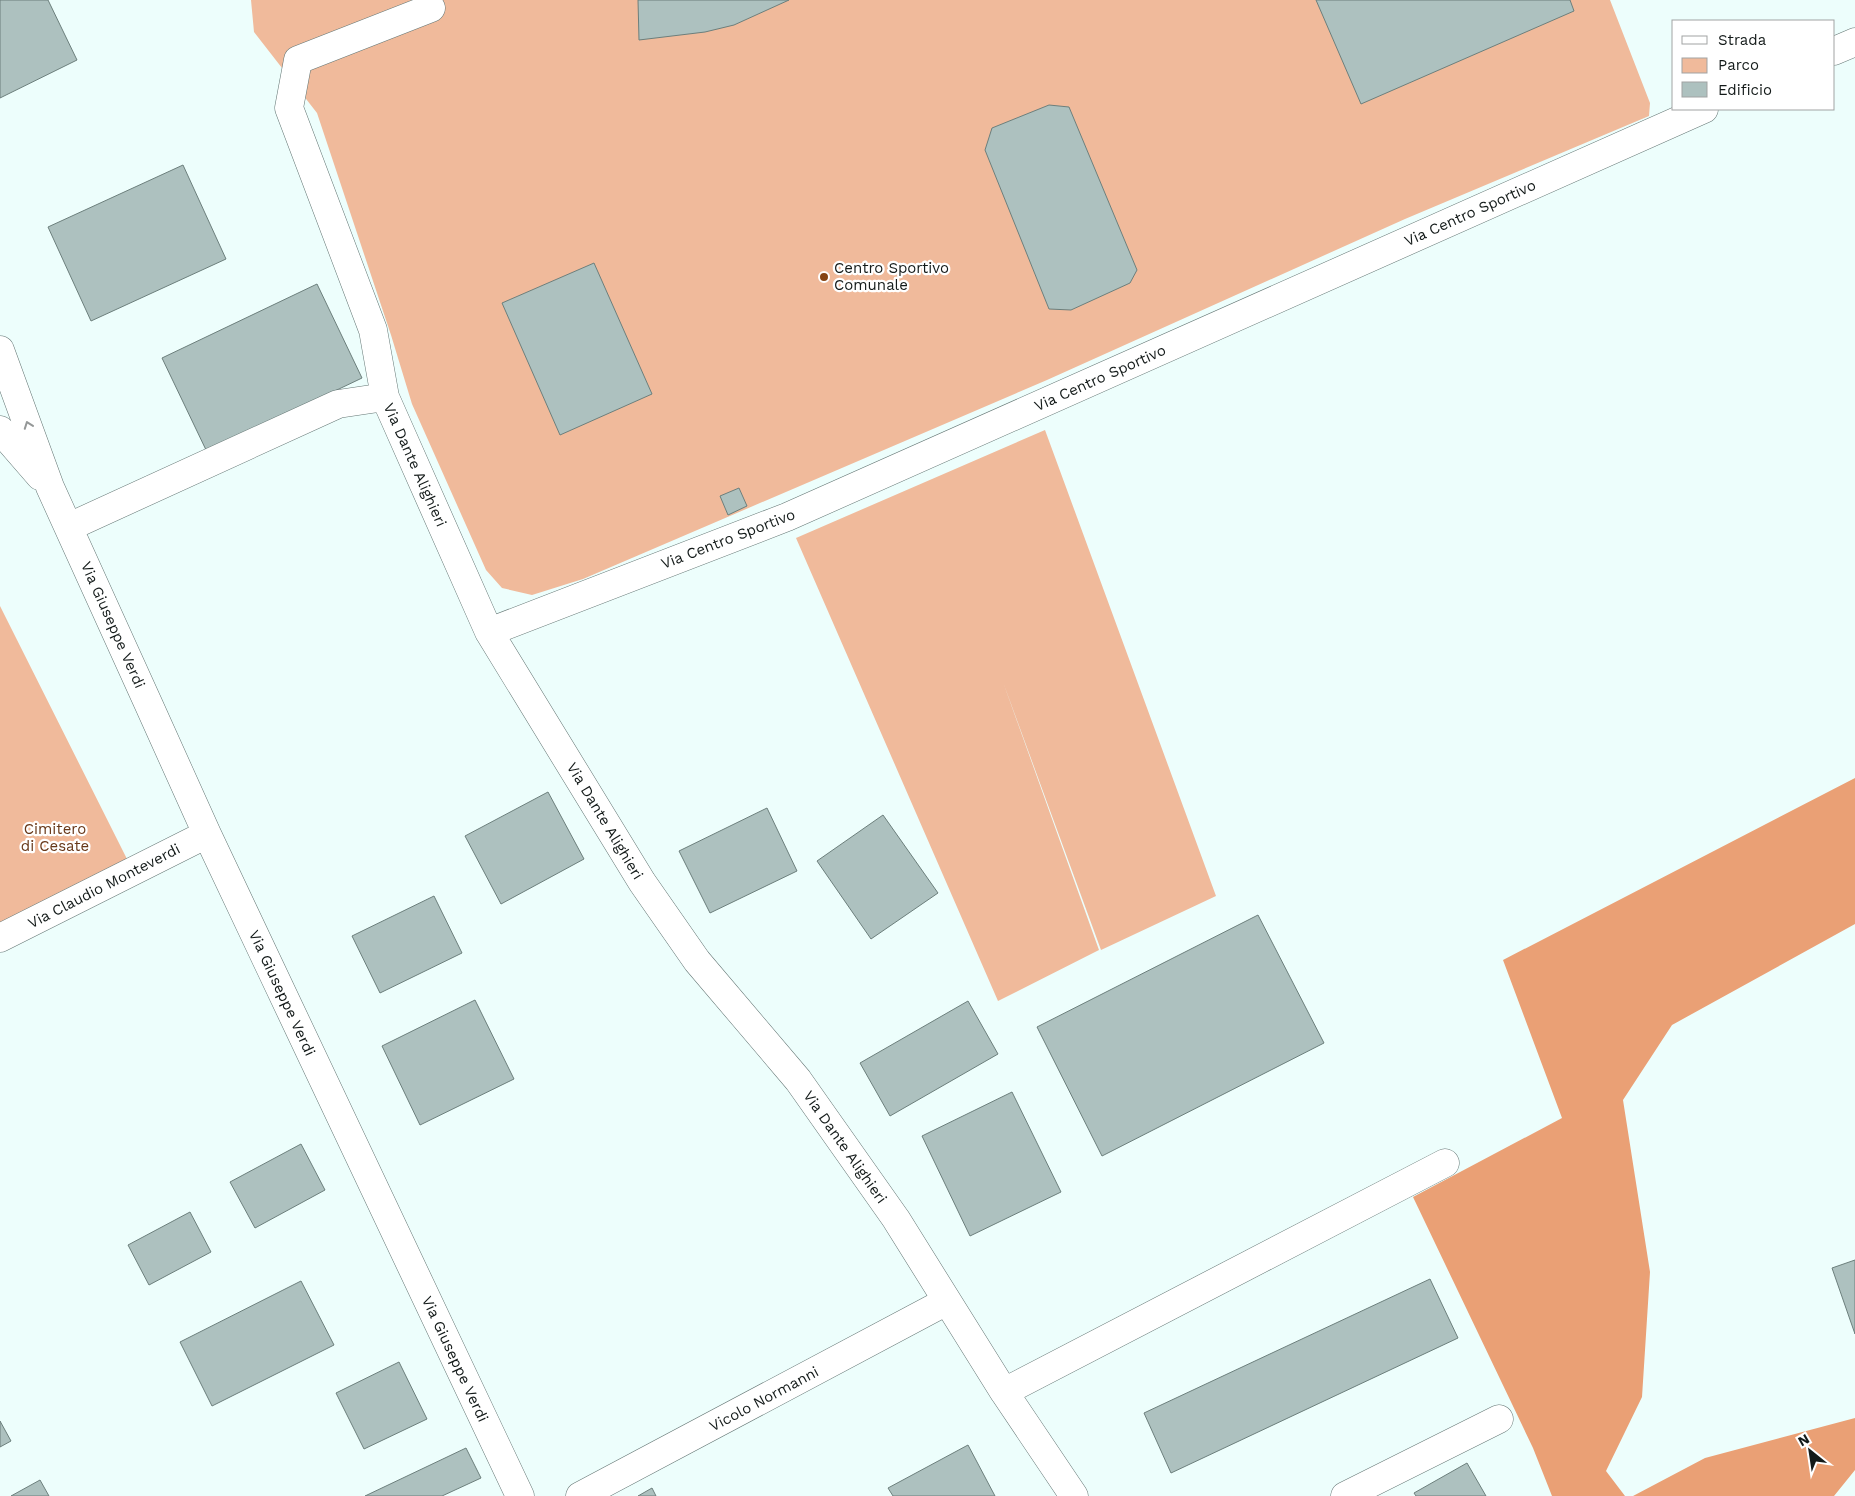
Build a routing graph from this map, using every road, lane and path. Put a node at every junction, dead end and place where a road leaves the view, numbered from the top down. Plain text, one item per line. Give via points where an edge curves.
1 (431, 8) dead end
2 (1855, 42) edge
3 (1835, 51) edge
4 (1702, 110) edge
5 (0, 350) edge
6 (385, 398) junction
7 (0, 430) edge
8 (50, 487) junction
9 (69, 528) junction
10 (489, 632) junction
11 (208, 834) junction
12 (0, 938) edge
13 (1445, 1162) dead end
14 (947, 1301) junction
15 (1004, 1392) junction
16 (1499, 1418) dead end
17 (520, 1496) edge
18 (580, 1496) edge
19 (1074, 1496) edge
20 (1345, 1496) edge

1 - 6 street via 298,60 289,108 374,330
2 - 3 street
4 - 10 street, Via Centro Sportivo via 787,517
8 -> 5 street, Via Giuseppe Verdi
6 - 9 street, Via Dante Alighieri via 338,404
6 - 10 street, Via Dante Alighieri
7 - 8 street, Via Giuseppe Verdi
8 - 9 street, Via Giuseppe Verdi
9 - 11 street, Via Giuseppe Verdi
10 - 14 street, Via Dante Alighieri via 648,890 697,961 798,1080 896,1219
11 - 12 street, Via Claudio Monteverdi
11 - 17 street, Via Giuseppe Verdi
13 - 15 street
14 - 15 street, Via Dante Alighieri
14 - 18 street, Vicolo Normanni
15 - 19 street, Via Dante Alighieri
16 - 20 street

